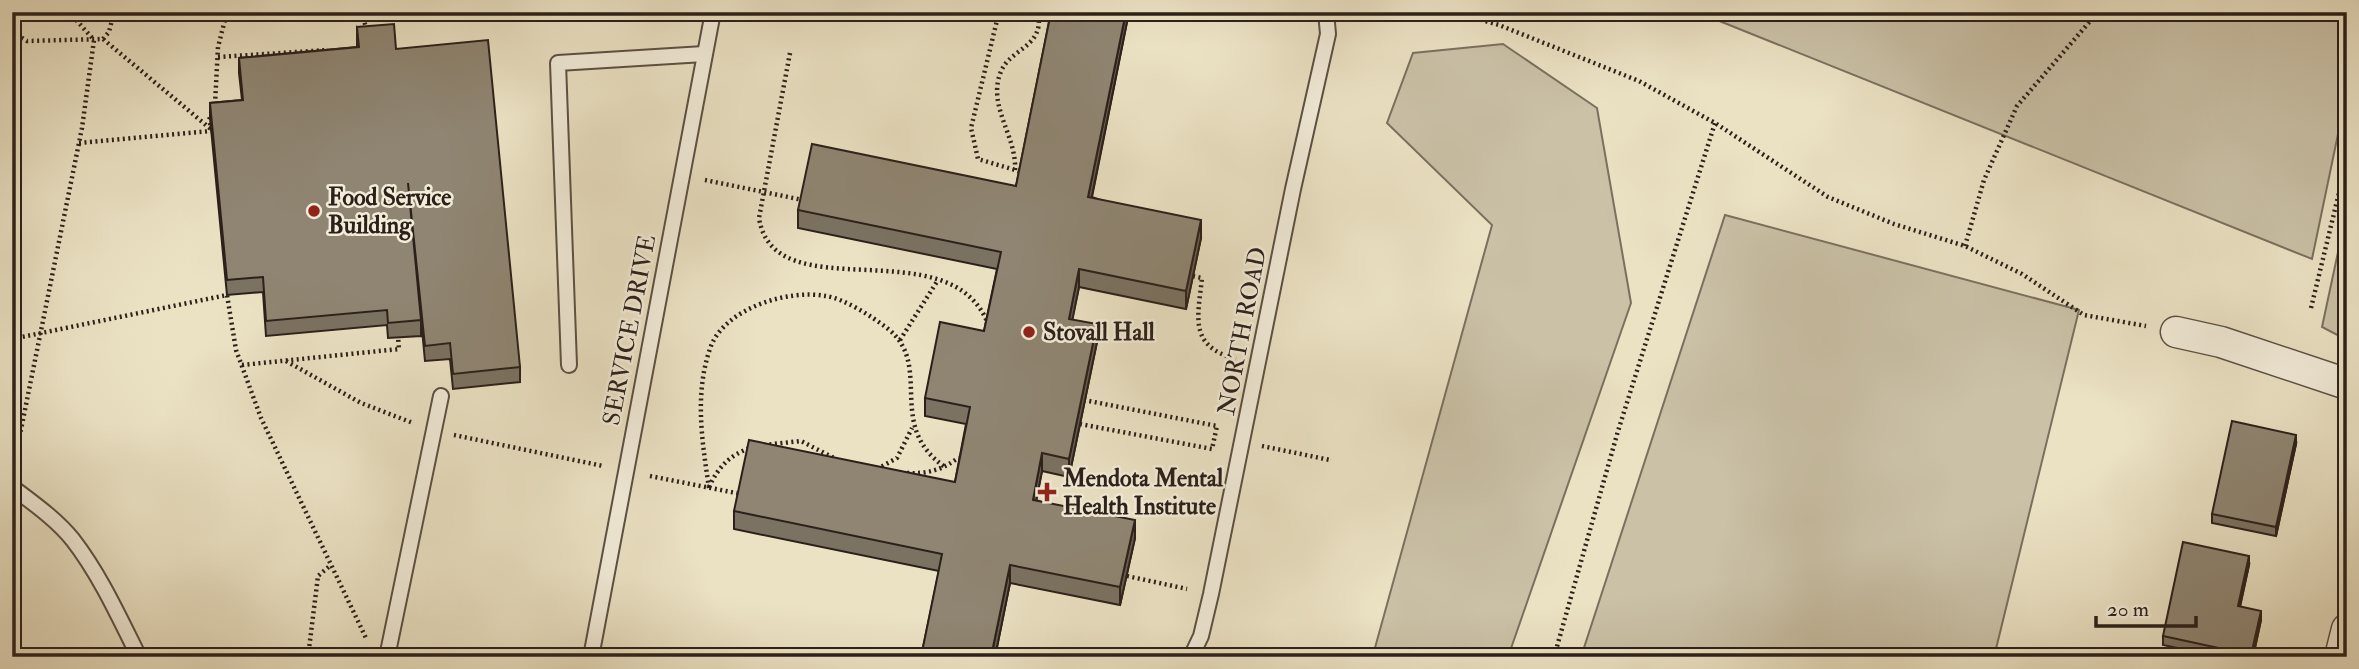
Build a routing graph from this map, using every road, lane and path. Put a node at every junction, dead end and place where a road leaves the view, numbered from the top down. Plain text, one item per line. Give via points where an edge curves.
1 (69, 12) edge
2 (114, 12) edge
3 (227, 12) edge
4 (362, 12) edge
5 (713, 12) edge
6 (999, 12) edge
7 (1038, 12) edge
8 (1326, 12) edge
9 (1454, 12) edge
10 (2098, 12) edge
11 (12, 25) edge
12 (103, 39) junction
13 (94, 40) junction
14 (369, 41) edge
15 (329, 50) edge
16 (790, 53) dead end
17 (704, 54) junction
18 (218, 57) junction
19 (1715, 123) junction
20 (212, 131) junction
21 (79, 143) junction
22 (2347, 160) edge
23 (1015, 170) junction
24 (1022, 172) edge
25 (681, 176) junction
26 (762, 191) junction
27 (804, 200) edge
28 (1965, 246) junction
29 (1193, 276) edge
30 (938, 280) junction
31 (2311, 308) dead end
32 (989, 327) edge
33 (2176, 332) joint
34 (40, 333) junction
35 (398, 337) edge
36 (12, 339) edge
37 (900, 340) junction
38 (286, 361) junction
39 (242, 365) junction
40 (569, 365) dead end
41 (1258, 365) junction
42 (2347, 384) edge
43 (441, 396) dead end
44 (1084, 400) edge
45 (1080, 424) edge
46 (913, 426) junction
47 (433, 431) junction
48 (1214, 437) junction
49 (1242, 442) junction
50 (963, 458) edge
51 (1330, 460) dead end
52 (842, 461) edge
53 (864, 467) edge
54 (945, 467) junction
55 (626, 471) junction
56 (12, 473) edge
57 (894, 473) edge
58 (12, 487) edge
59 (709, 488) junction
60 (741, 495) edge
61 (331, 565) junction
62 (1127, 576) edge
63 (1211, 594) junction
64 (2347, 629) edge
65 (370, 647) dead end
66 (139, 657) edge
67 (309, 657) edge
68 (387, 657) edge
69 (591, 657) edge
70 (1191, 657) edge
71 (1554, 657) edge
72 (2340, 657) edge

1 - 13 path
2 - 12 path
3 - 18 path
4 - 14 path
5 - 17 lane, SERVICE DRIVE
6 - 23 path via 971,128 978,159
7 - 23 path via 1037,34 1006,62 997,86 1000,112 1015,150
8 - 41 lane, NORTH ROAD via 1328,34
9 - 19 path via 1499,25 1639,81
10 - 28 path via 2017,106 1984,180
11 - 13 path via 27,41
12 - 13 path
12 - 20 path
13 - 21 path
15 - 18 path
16 - 26 path
17 - 25 lane, SERVICE DRIVE
17 - 40 lane via 558,63
18 - 20 path via 215,104 209,120
19 - 28 path via 1828,197 1894,225
19 - 71 path via 1618,431
20 - 21 path
21 - 34 path
22 - 31 path
23 - 24 path
25 - 26 path
25 - 55 lane, SERVICE DRIVE
26 - 27 path
26 - 30 path via 761,230 783,256 819,267 899,270
28 - 33 path via 2022,274 2084,315
29 - 41 path via 1202,278 1197,323 1201,338 1230,358
30 - 32 path via 975,300
30 - 37 path
33 - 42 street via 2221,342
34 - 36 path
34 - 39 path via 227,295
34 - 56 path
35 - 38 path via 400,349
37 - 46 path via 912,387
37 - 59 path via 886,327 827,296 785,296 741,313 722,328 705,366 700,406
38 - 39 path
38 - 47 path via 361,403
39 - 61 path via 261,418
41 - 49 lane, NORTH ROAD
43 - 47 lane
44 - 48 path via 1217,426
45 - 48 path via 1212,449
46 - 53 path via 897,458 879,470
46 - 54 path via 922,447
47 - 55 path
47 - 68 lane
48 - 49 path
49 - 51 path
49 - 63 lane, NORTH ROAD
50 - 54 path
52 - 59 path via 801,441 749,447 729,458
54 - 57 path
55 - 59 path
55 - 69 lane, SERVICE DRIVE
58 - 66 lane via 74,541
59 - 60 path
61 - 65 path
61 - 67 path via 318,576
62 - 63 path
63 - 70 lane, NORTH ROAD
64 - 72 street

